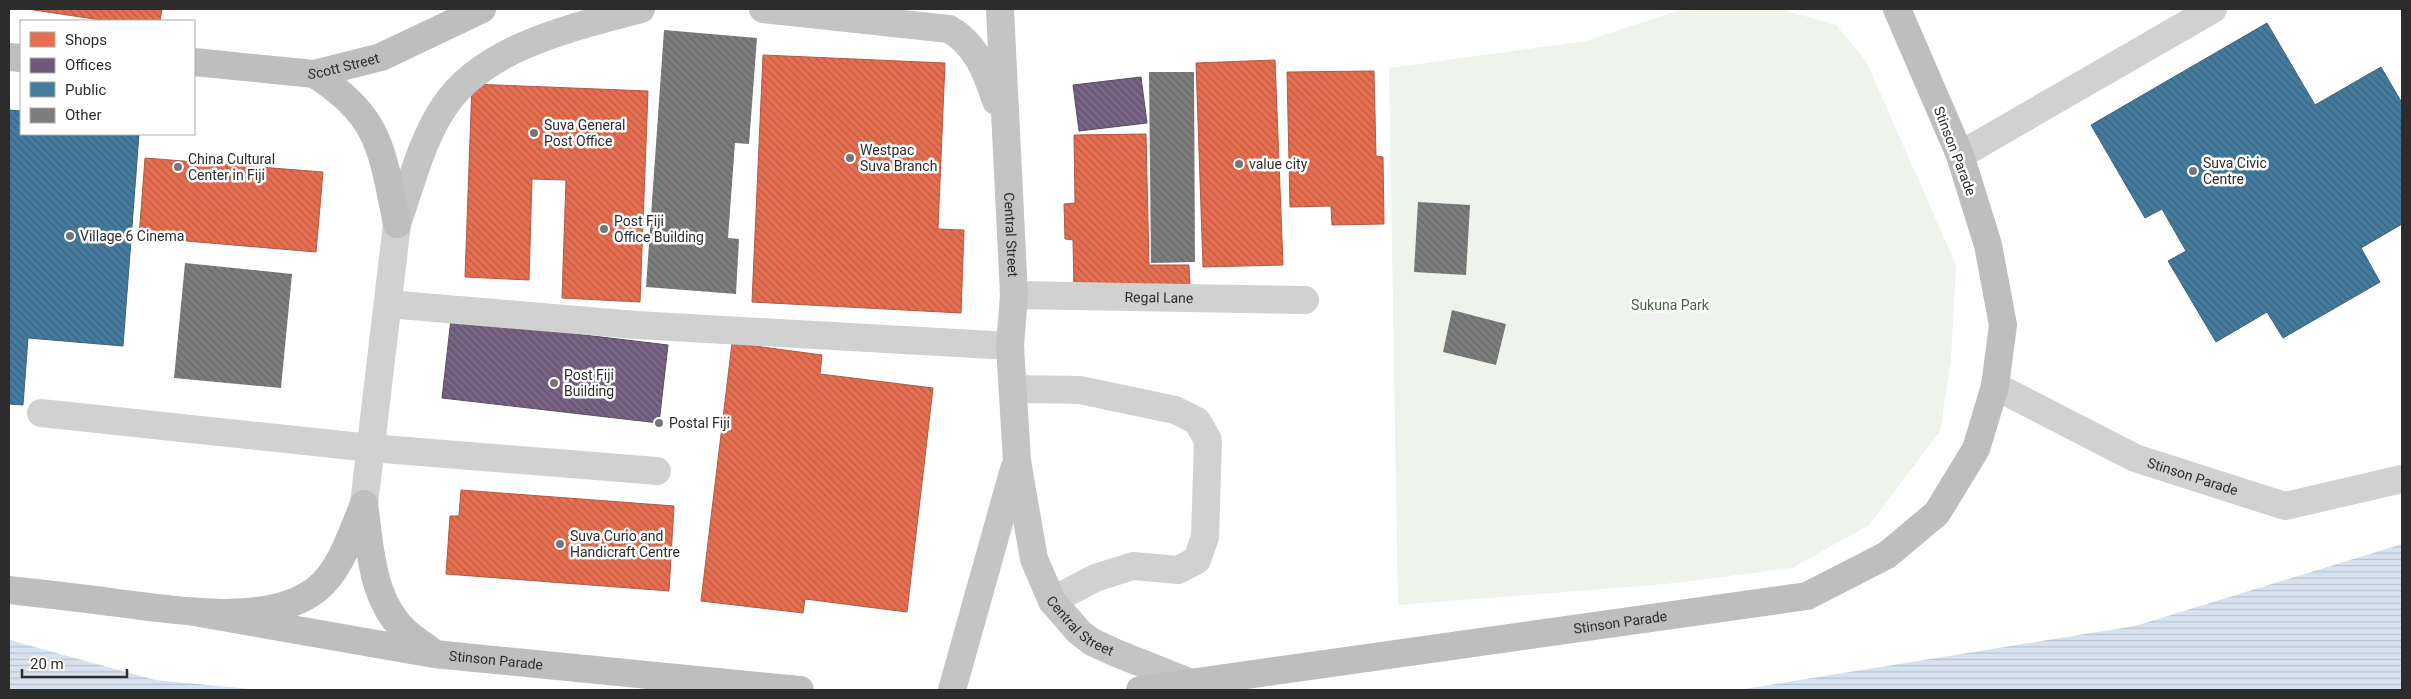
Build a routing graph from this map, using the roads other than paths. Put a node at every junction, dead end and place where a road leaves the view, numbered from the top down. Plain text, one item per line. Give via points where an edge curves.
1 (482, 9) edge
2 (641, 9) edge
3 (763, 9) edge
4 (1000, 9) edge
5 (1897, 9) edge
6 (2213, 9) edge
7 (195, 62) edge
8 (314, 74) junction
9 (1004, 126) junction
10 (1960, 155) junction
11 (397, 224) junction
12 (1014, 295) junction
13 (1305, 300) dead end
14 (388, 304) junction
15 (1010, 346) junction
16 (1995, 386) junction
17 (1013, 389) junction
18 (41, 413) dead end
19 (371, 448) junction
20 (1017, 461) junction
21 (658, 471) dead end
22 (2402, 479) edge
23 (364, 504) junction
24 (9, 590) edge
25 (1052, 601) junction
26 (194, 612) junction
27 (434, 654) junction
28 (1189, 682) junction
29 (800, 690) edge
30 (952, 690) edge
31 (1140, 690) edge

1 - 8 highway, Scott Street via 381,57
2 - 11 main road via 542,39 491,62 456,90 429,136
3 - 9 main road via 949,29 958,34 982,64
4 - 9 main road, Central Street
5 - 10 highway, Stinson Parade
6 - 10 street
7 - 8 highway, Scott Street
8 - 11 highway via 338,89 370,126 382,152
9 - 12 main road, Central Street
10 - 16 highway, Stinson Parade via 1988,246 2003,324
11 - 14 street
12 - 13 street, Regal Lane
12 - 15 main road, Central Street
14 - 15 street via 636,326
14 - 19 street
15 - 17 main road, Central Street
16 - 22 street, Stinson Parade via 2135,458 2285,506
16 - 28 highway, Stinson Parade via 1976,449 1938,513 1887,555 1807,596
17 - 20 main road, Central Street
17 - 25 street via 1080,390 1175,410 1197,422 1208,440 1205,537 1197,560 1178,570 1133,566 1095,578
18 - 19 street
19 - 21 street
19 - 23 street
20 - 25 main road, Central Street via 1034,559
20 - 30 main road, Central Street
23 - 26 highway via 333,570 316,590 302,599 266,610
23 - 27 highway via 373,566 381,594 403,630
24 - 26 highway
25 - 28 main road, Central Street via 1066,619 1092,642
26 - 27 highway, Stinson Parade
27 - 29 highway, Stinson Parade
28 - 31 highway, Stinson Parade

